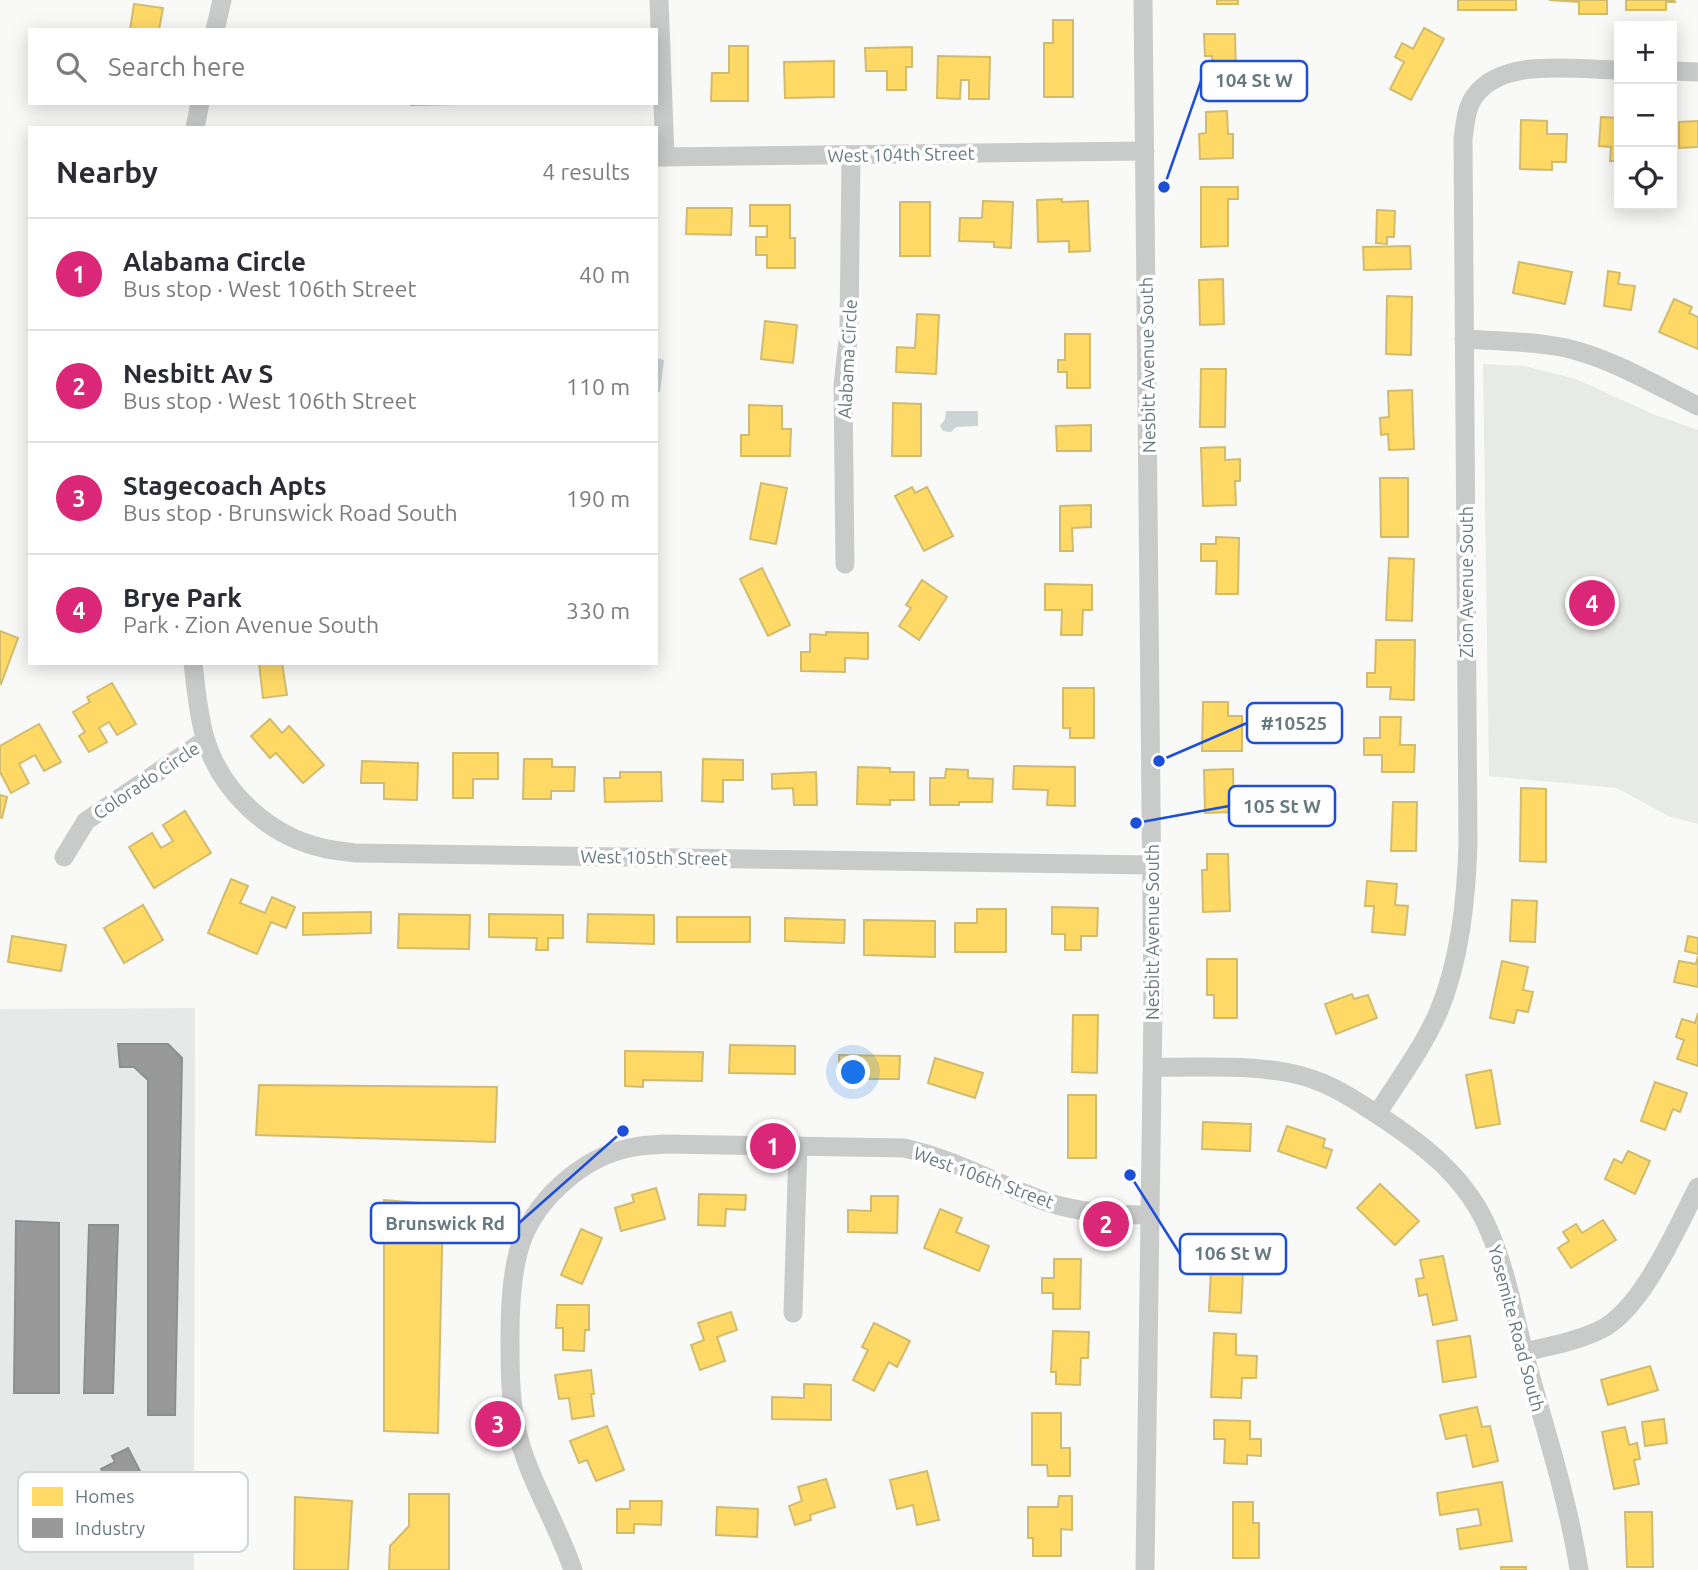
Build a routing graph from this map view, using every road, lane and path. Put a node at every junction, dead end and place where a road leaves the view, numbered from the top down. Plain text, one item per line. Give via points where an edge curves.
1 (222, 0) edge
2 (659, 0) edge
3 (1143, 0) edge
4 (215, 28) edge
5 (1614, 70) edge
6 (1677, 71) edge
7 (1698, 72) edge
8 (200, 105) edge
9 (195, 126) edge
10 (1145, 151) junction
11 (851, 155) junction
12 (661, 157) edge
13 (1464, 339) junction
14 (1698, 407) edge
15 (845, 564) dead end
16 (193, 665) edge
17 (205, 740) junction
18 (64, 856) dead end
19 (1152, 864) junction
20 (1153, 1067) junction
21 (1377, 1114) junction
22 (798, 1146) junction
23 (1698, 1187) edge
24 (1150, 1215) junction
25 (793, 1313) dead end
26 (1524, 1352) junction
27 (573, 1570) edge
28 (1144, 1570) edge
29 (1579, 1570) edge

1 - 4 street
2 - 12 street
3 - 10 street, Nesbitt Avenue South
5 - 13 street, Zion Avenue South via 1510,72 1474,97 1463,139
6 - 7 street
8 - 9 street
10 - 11 street, West 104th Street
10 - 19 street, Nesbitt Avenue South
11 - 12 street, West 104th Street
11 - 15 street, Alabama Circle via 849,332 843,384
13 - 14 street via 1568,349 1643,377
13 - 21 street, Zion Avenue South via 1466,902 1438,1012
16 - 17 street, West 105th Street
17 - 18 street, Colorado Circle via 86,821
17 - 19 street, West 105th Street via 223,777 243,802 294,838 323,849
19 - 20 street, Nesbitt Avenue South
20 - 21 street, Yosemite Road South via 1259,1068 1290,1073 1321,1081
20 - 24 street, Nesbitt Avenue South
21 - 26 street, Yosemite Road South via 1413,1136 1471,1195 1490,1232
22 - 24 street, West 106th Street via 904,1148 935,1155 1048,1202 1085,1211
22 - 25 street
22 - 27 street, West 106th Street via 633,1147 602,1157 575,1173 531,1220 512,1282 510,1374 515,1422 528,1468
23 - 26 street via 1664,1252 1624,1312 1579,1338
24 - 28 street, Nesbitt Avenue South
26 - 29 street, Yosemite Road South

